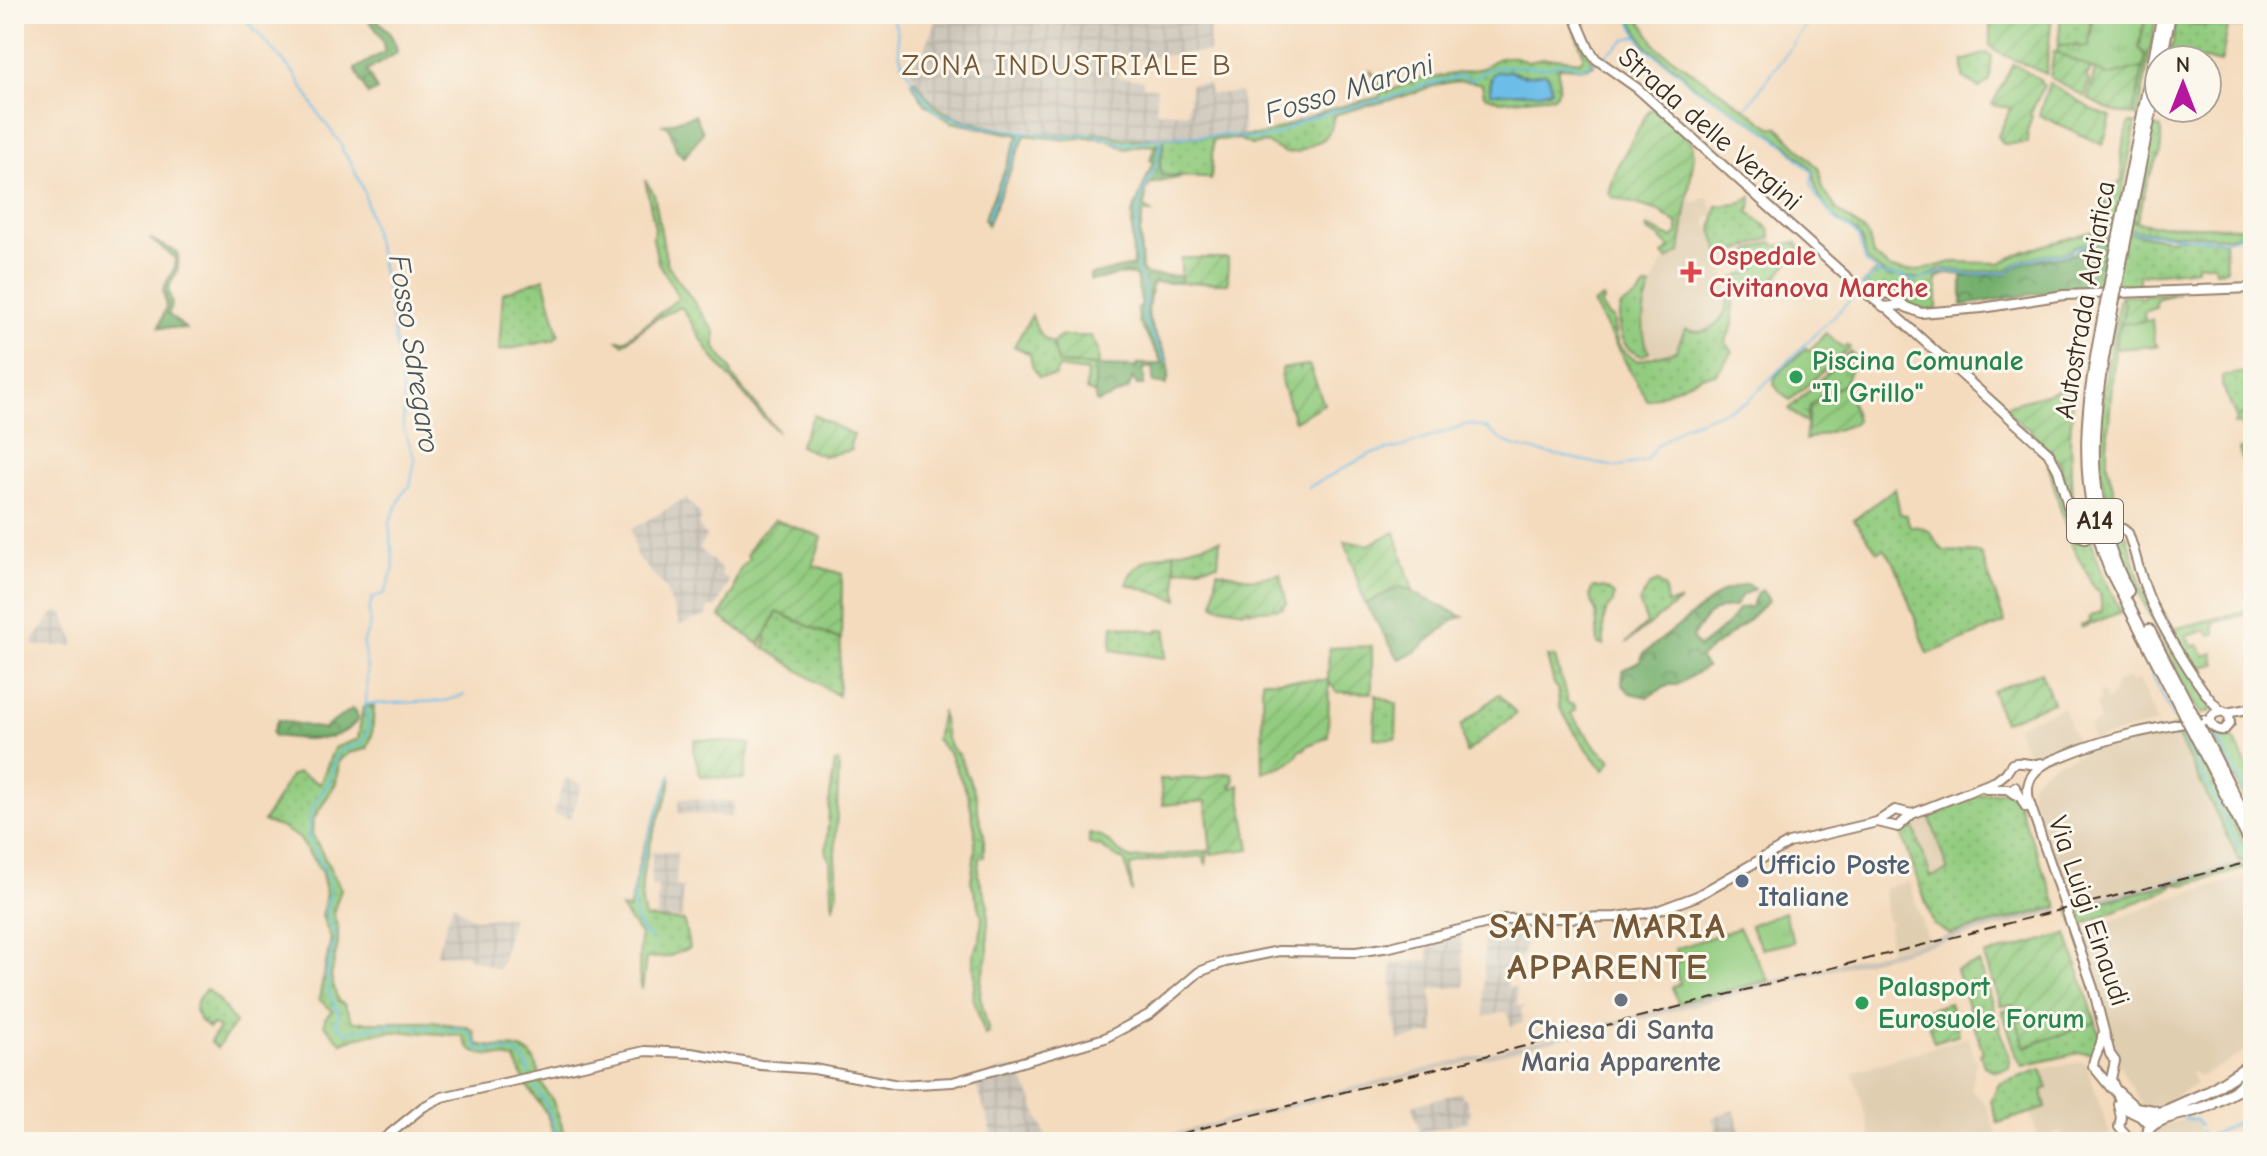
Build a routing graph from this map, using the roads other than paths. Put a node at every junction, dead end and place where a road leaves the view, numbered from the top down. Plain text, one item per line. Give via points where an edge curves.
1 (1574, 14) edge
2 (2163, 14) edge
3 (2170, 14) edge
4 (2164, 44) edge
5 (2147, 124) edge
6 (2129, 200) junction
7 (2253, 288) edge
8 (1888, 304) junction
9 (2220, 713) junction
10 (2191, 719) junction
11 (2211, 725) junction
12 (2026, 765) junction
13 (2006, 773) junction
14 (2030, 780) junction
15 (1990, 785) junction
16 (2014, 786) junction
17 (1973, 791) junction
18 (2026, 808) junction
19 (1906, 815) junction
20 (1888, 820) junction
21 (2253, 832) edge
22 (2253, 848) edge
23 (2099, 1054) junction
24 (2110, 1054) junction
25 (2253, 1063) edge
26 (2113, 1071) junction
27 (2102, 1075) junction
28 (2251, 1077) edge
29 (2231, 1079) junction
30 (2116, 1091) junction
31 (2168, 1110) junction
32 (2121, 1117) junction
33 (2142, 1128) edge
34 (2132, 1140) edge
35 (380, 1142) edge

1 - 8 main road, Strada delle Vergini via 1596,59 1637,88 1860,289
2 - 6 highway, Autostrada Adriatica / A14
3 - 4 highway
5 - 6 highway, Autostrada Adriatica / A14
6 - 10 highway, Autostrada Adriatica / A14, bridge via 2097,391 2095,476 2102,524 2124,582
7 - 8 main road via 2064,295 1928,313
8 - 9 main road, bridge via 2050,453 2076,535 2085,538 2116,529 2128,533 2149,598
9 - 11 main road
9 - 11 main road via 2226,728
9 - 12 main road via 2117,734
10 - 21 highway, Autostrada Adriatica / A14
10 - 22 highway, Autostrada Adriatica / A14
11 - 14 main road via 2202,720 2118,736 2048,763
12 - 13 main road via 2012,764
12 - 14 main road
13 - 15 main road
13 - 16 main road
14 - 16 main road
14 - 24 main road, Via Luigi Einaudi via 2029,801
15 - 16 main road
15 - 17 main road
16 - 18 main road, Via Luigi Einaudi
17 - 18 main road via 2008,789
17 - 19 main road
18 - 23 main road, Via Luigi Einaudi via 2098,1018 2103,1038
19 - 20 main road via 1895,810
19 - 20 main road via 1898,827
20 - 35 main road via 1789,843 1706,891 1654,912 1504,919 1380,949 1279,951 1225,962 1193,976 1133,1025 1073,1049 953,1082 907,1086 814,1069 652,1051 435,1099
23 - 24 main road, Via Luigi Einaudi
23 - 27 main road, Via Luigi Einaudi via 2093,1066
24 - 26 main road, Via Luigi Einaudi
25 - 29 highway
26 - 27 main road
26 - 30 main road, Via Luigi Einaudi
27 - 32 main road, Via Luigi Einaudi
28 - 29 highway
28 - 33 highway via 2195,1112
29 - 31 highway
30 - 31 highway via 2140,1110
30 - 33 main road, Via Luigi Einaudi
31 - 33 highway
32 - 33 main road
32 - 34 main road, Via Luigi Einaudi via 2119,1127
33 - 34 main road, Via Luigi Einaudi

